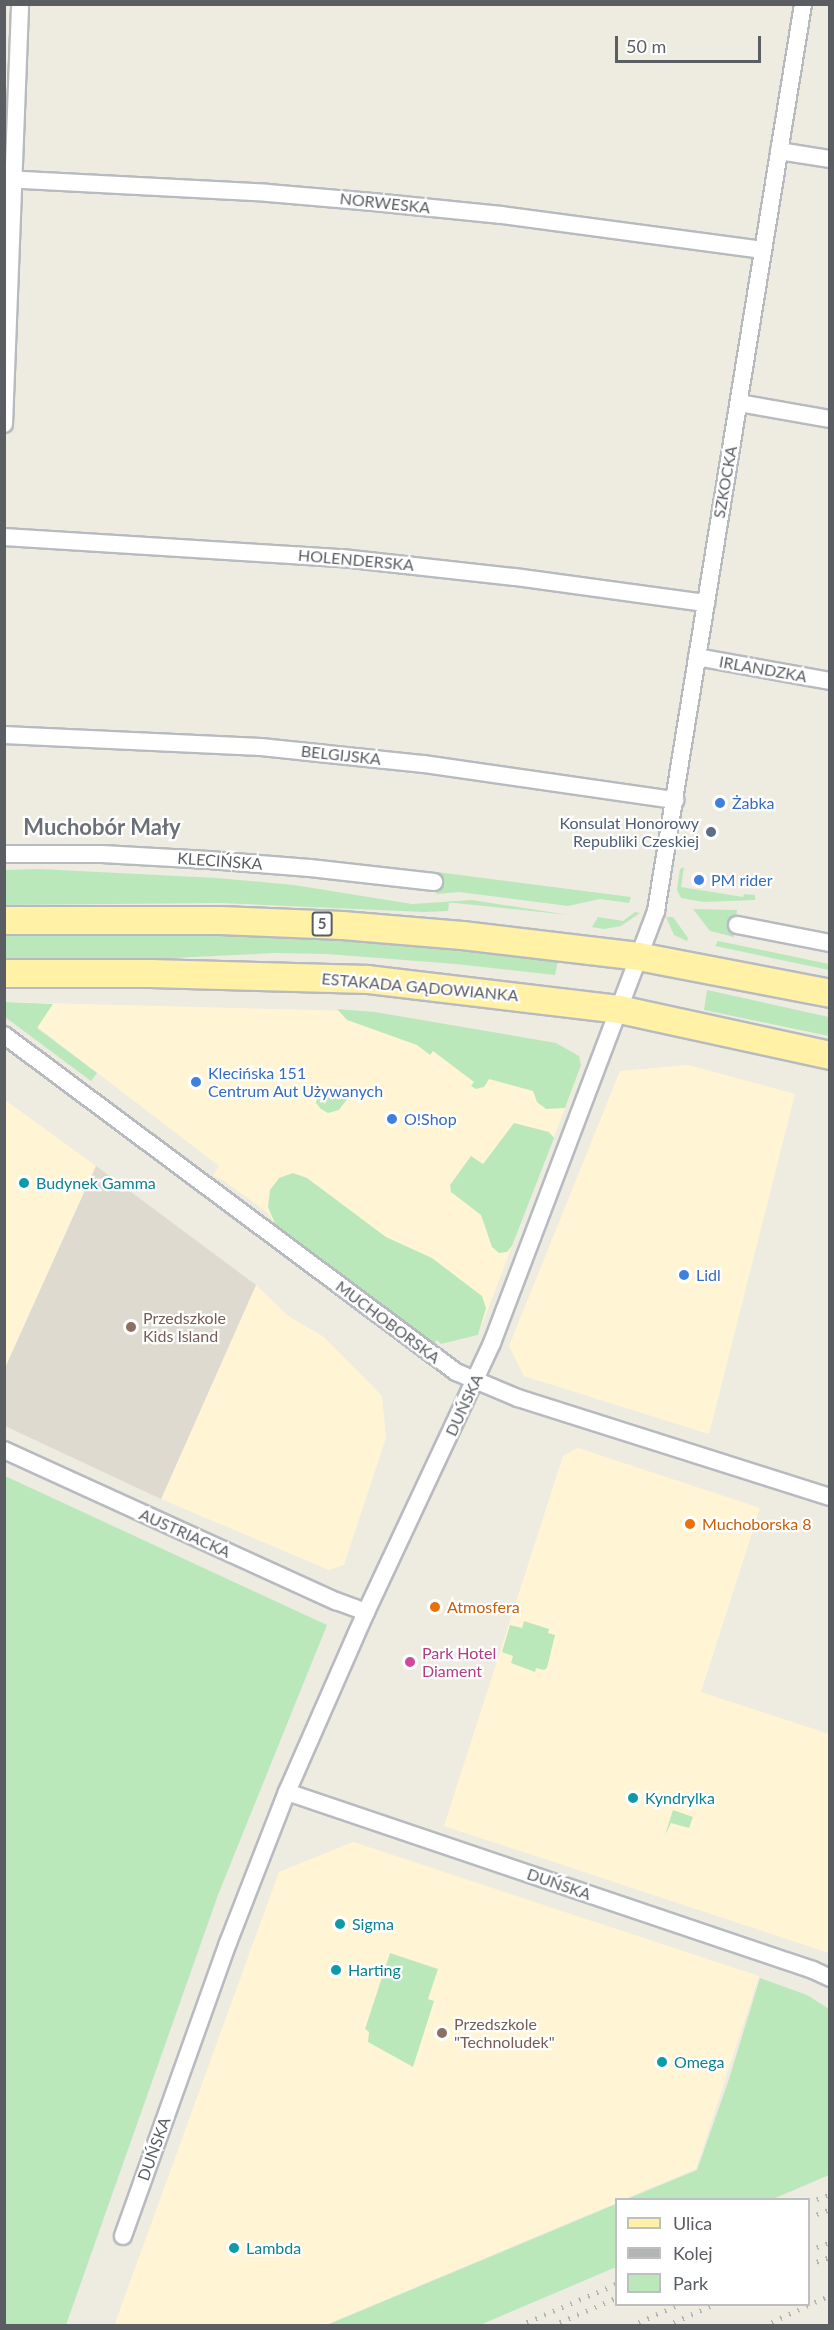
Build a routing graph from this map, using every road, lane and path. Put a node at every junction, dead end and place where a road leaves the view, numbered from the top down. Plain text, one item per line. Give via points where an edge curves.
1 (20, 4) edge
2 (803, 4) edge
3 (779, 151) junction
4 (830, 159) edge
5 (9, 179) edge
6 (763, 250) junction
7 (739, 403) junction
8 (830, 419) edge
9 (4, 424) edge
10 (4, 537) edge
11 (706, 603) junction
12 (697, 657) junction
13 (830, 681) edge
14 (4, 735) edge
15 (675, 800) junction
16 (4, 854) edge
17 (434, 882) dead end
18 (4, 920) edge
19 (737, 925) dead end
20 (830, 943) edge
21 (638, 956) junction
22 (4, 973) edge
23 (830, 993) edge
24 (619, 1009) junction
25 (4, 1035) edge
26 (830, 1055) edge
27 (475, 1382) junction
28 (4, 1450) edge
29 (830, 1497) edge
30 (366, 1612) junction
31 (287, 1792) junction
32 (830, 1978) edge
33 (123, 2236) dead end

1 - 5 street
2 - 3 street, SZKOCKA
3 - 4 street
3 - 6 street, SZKOCKA
5 - 6 street, NORWESKA via 384,203
5 - 9 street
6 - 7 street, SZKOCKA
7 - 8 street
7 - 11 street, SZKOCKA
10 - 11 street, HOLENDERSKA via 353,559
11 - 12 street, SZKOCKA
12 - 13 street, IRLANDZKA
12 - 15 street, SZKOCKA
14 - 15 street, BELGIJSKA via 272,748 424,764
15 - 21 street, SZKOCKA via 657,907
16 - 17 street, KLECIŃSKA via 209,860
18 - 21 main road, 5 via 219,920 342,925
19 - 20 street
21 - 23 main road, 5
21 - 24 street, DUŃSKA
22 - 24 main road, ESTAKADA GĄDOWIANKA via 367,979
24 - 26 main road, ESTAKADA GĄDOWIANKA
24 - 27 street, DUŃSKA
25 - 27 street, MUCHOBORSKA via 241,1209 429,1354
27 - 29 street, MUCHOBORSKA
27 - 30 street, DUŃSKA
28 - 30 street, AUSTRIACKA
30 - 31 street, DUŃSKA
31 - 32 street, DUŃSKA
31 - 33 street, DUŃSKA via 228,1942

